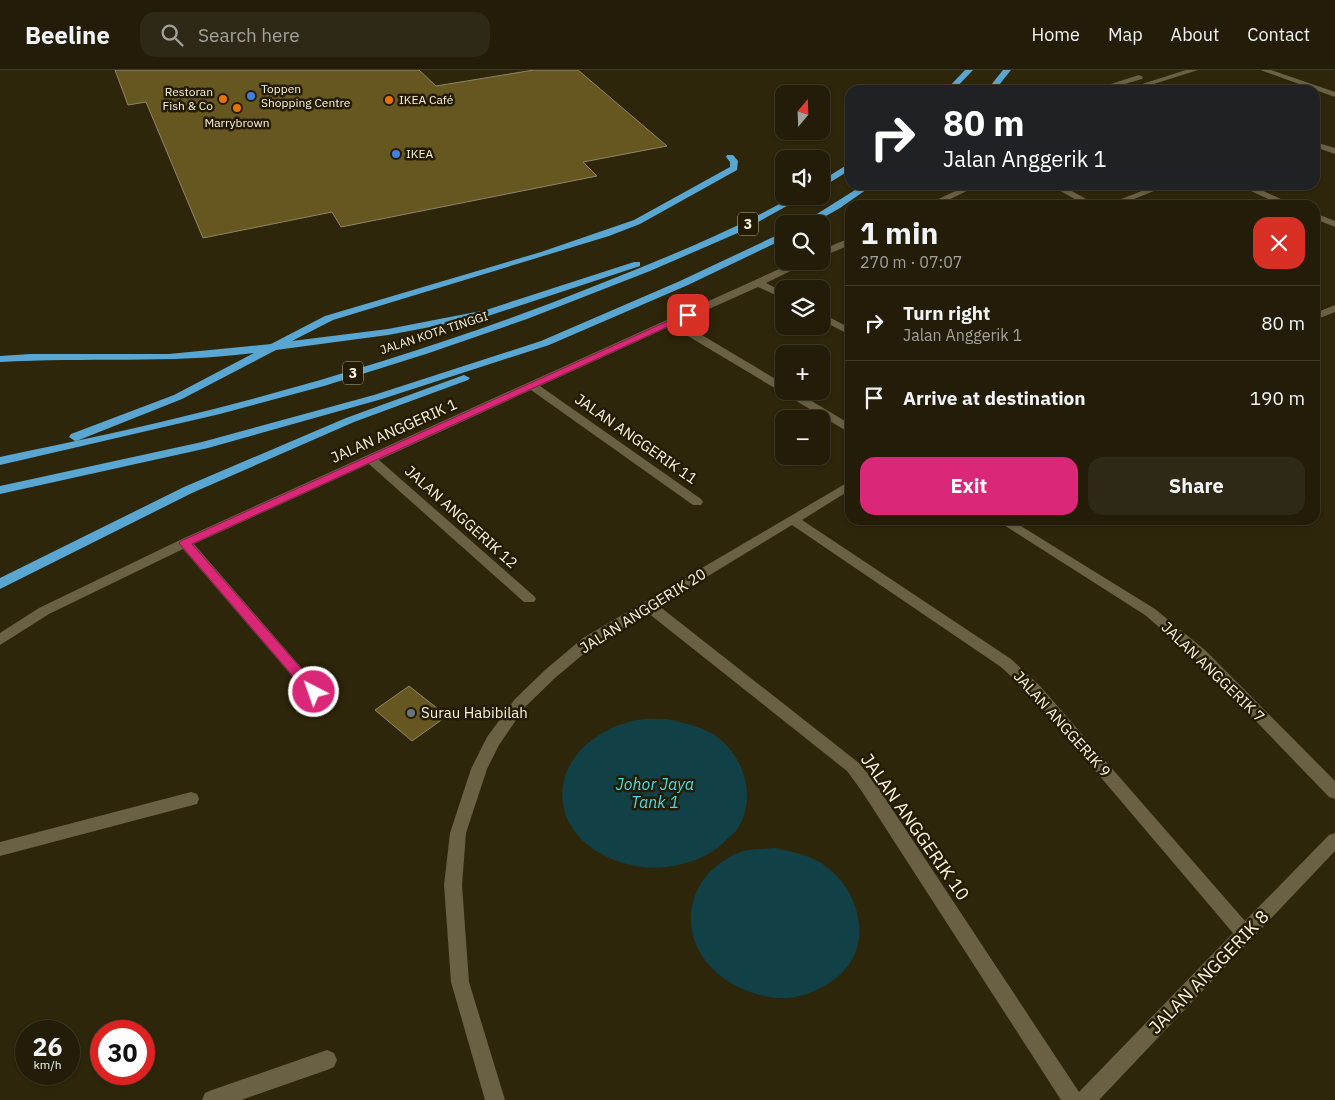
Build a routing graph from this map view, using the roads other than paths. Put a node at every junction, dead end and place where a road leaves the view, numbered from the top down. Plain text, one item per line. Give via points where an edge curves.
1 (969, 70) edge
2 (1007, 70) edge
3 (1194, 70) edge
4 (1264, 70) edge
5 (1143, 76) dead end
6 (1150, 83) junction
7 (955, 85) edge
8 (995, 85) edge
9 (1113, 85) edge
10 (1143, 85) edge
11 (1154, 85) edge
12 (1307, 85) edge
13 (1320, 90) edge
14 (1335, 95) edge
15 (1320, 146) edge
16 (1335, 152) edge
17 (730, 157) dead end
18 (845, 169) edge
19 (830, 178) edge
20 (861, 190) edge
21 (964, 190) edge
22 (1064, 190) edge
23 (1152, 190) edge
24 (1254, 190) edge
25 (846, 200) edge
26 (942, 200) edge
27 (1082, 200) edge
28 (1124, 200) edge
29 (1277, 200) edge
30 (845, 201) edge
31 (784, 205) edge
32 (821, 215) edge
33 (1320, 218) edge
34 (1335, 224) edge
35 (775, 239) edge
36 (845, 247) edge
37 (694, 249) junction
38 (830, 251) edge
39 (786, 270) edge
40 (758, 283) junction
41 (775, 292) edge
42 (1335, 308) edge
43 (1320, 315) edge
44 (830, 321) edge
45 (672, 322) junction
46 (845, 329) edge
47 (545, 342) junction
48 (0, 352) edge
49 (30, 357) junction
50 (169, 357) joint
51 (0, 359) edge
52 (775, 384) edge
53 (532, 386) junction
54 (802, 400) edge
55 (845, 426) edge
56 (32, 454) junction
57 (371, 458) junction
58 (0, 461) edge
59 (845, 488) edge
60 (0, 490) edge
61 (696, 502) dead end
62 (792, 520) junction
63 (1010, 525) edge
64 (185, 543) junction
65 (75, 545) junction
66 (0, 575) edge
67 (0, 584) edge
68 (529, 600) dead end
69 (649, 606) junction
70 (0, 640) edge
71 (314, 692) dead end
72 (1335, 792) edge
73 (191, 799) dead end
74 (1334, 842) edge
75 (0, 849) edge
76 (1245, 934) junction
77 (327, 1060) dead end
78 (212, 1100) edge
79 (495, 1100) edge
80 (1073, 1100) edge
81 (1085, 1100) edge

1 - 7 highway
2 - 8 highway
3 - 6 street
4 - 12 street
5 - 9 street
6 - 10 street
6 - 11 street
13 - 14 street
15 - 16 street
17 - 56 highway via 734,168 637,222 553,251 329,318 178,397
18 - 19 highway
20 - 25 highway
21 - 26 street
22 - 27 street
23 - 28 street
24 - 29 street
30 - 32 highway
31 - 37 highway, JALAN KOTA TINGGI / 3
33 - 34 street
35 - 47 highway, 3 via 684,283
36 - 38 street
37 - 50 highway via 645,261 488,313 388,332 244,351
37 - 56 highway, JALAN KOTA TINGGI / 3 via 556,306 428,351 215,412
39 - 40 street, JALAN ANGGERIK 1
40 - 41 street
40 - 45 street, JALAN ANGGERIK 1
42 - 43 street
44 - 46 street
45 - 52 street
45 - 53 street, JALAN ANGGERIK 1
47 - 60 highway, 3 via 378,397 213,442
47 - 65 highway via 468,377 350,420 188,490
48 - 49 highway
49 - 50 highway
49 - 51 highway
53 - 57 street, JALAN ANGGERIK 1
53 - 61 street, JALAN ANGGERIK 11
54 - 55 street
56 - 58 highway, JALAN KOTA TINGGI / 3
57 - 64 street, JALAN ANGGERIK 1
57 - 68 street, JALAN ANGGERIK 12
59 - 62 street, JALAN ANGGERIK 20
62 - 69 street, JALAN ANGGERIK 20
62 - 76 street, JALAN ANGGERIK 9 via 1006,663 1023,678
63 - 72 street, JALAN ANGGERIK 7 via 1150,612 1200,654
64 - 70 street, JALAN ANGGERIK 1 via 44,612
64 - 71 street
65 - 66 highway
65 - 67 highway
69 - 79 street, JALAN ANGGERIK 20 via 588,642 520,703 493,741 467,804 458,833 453,885 460,982
69 - 80 street, JALAN ANGGERIK 10 via 853,768
73 - 75 street
74 - 76 street, JALAN ANGGERIK 8
76 - 81 street, JALAN ANGGERIK 8
77 - 78 street

